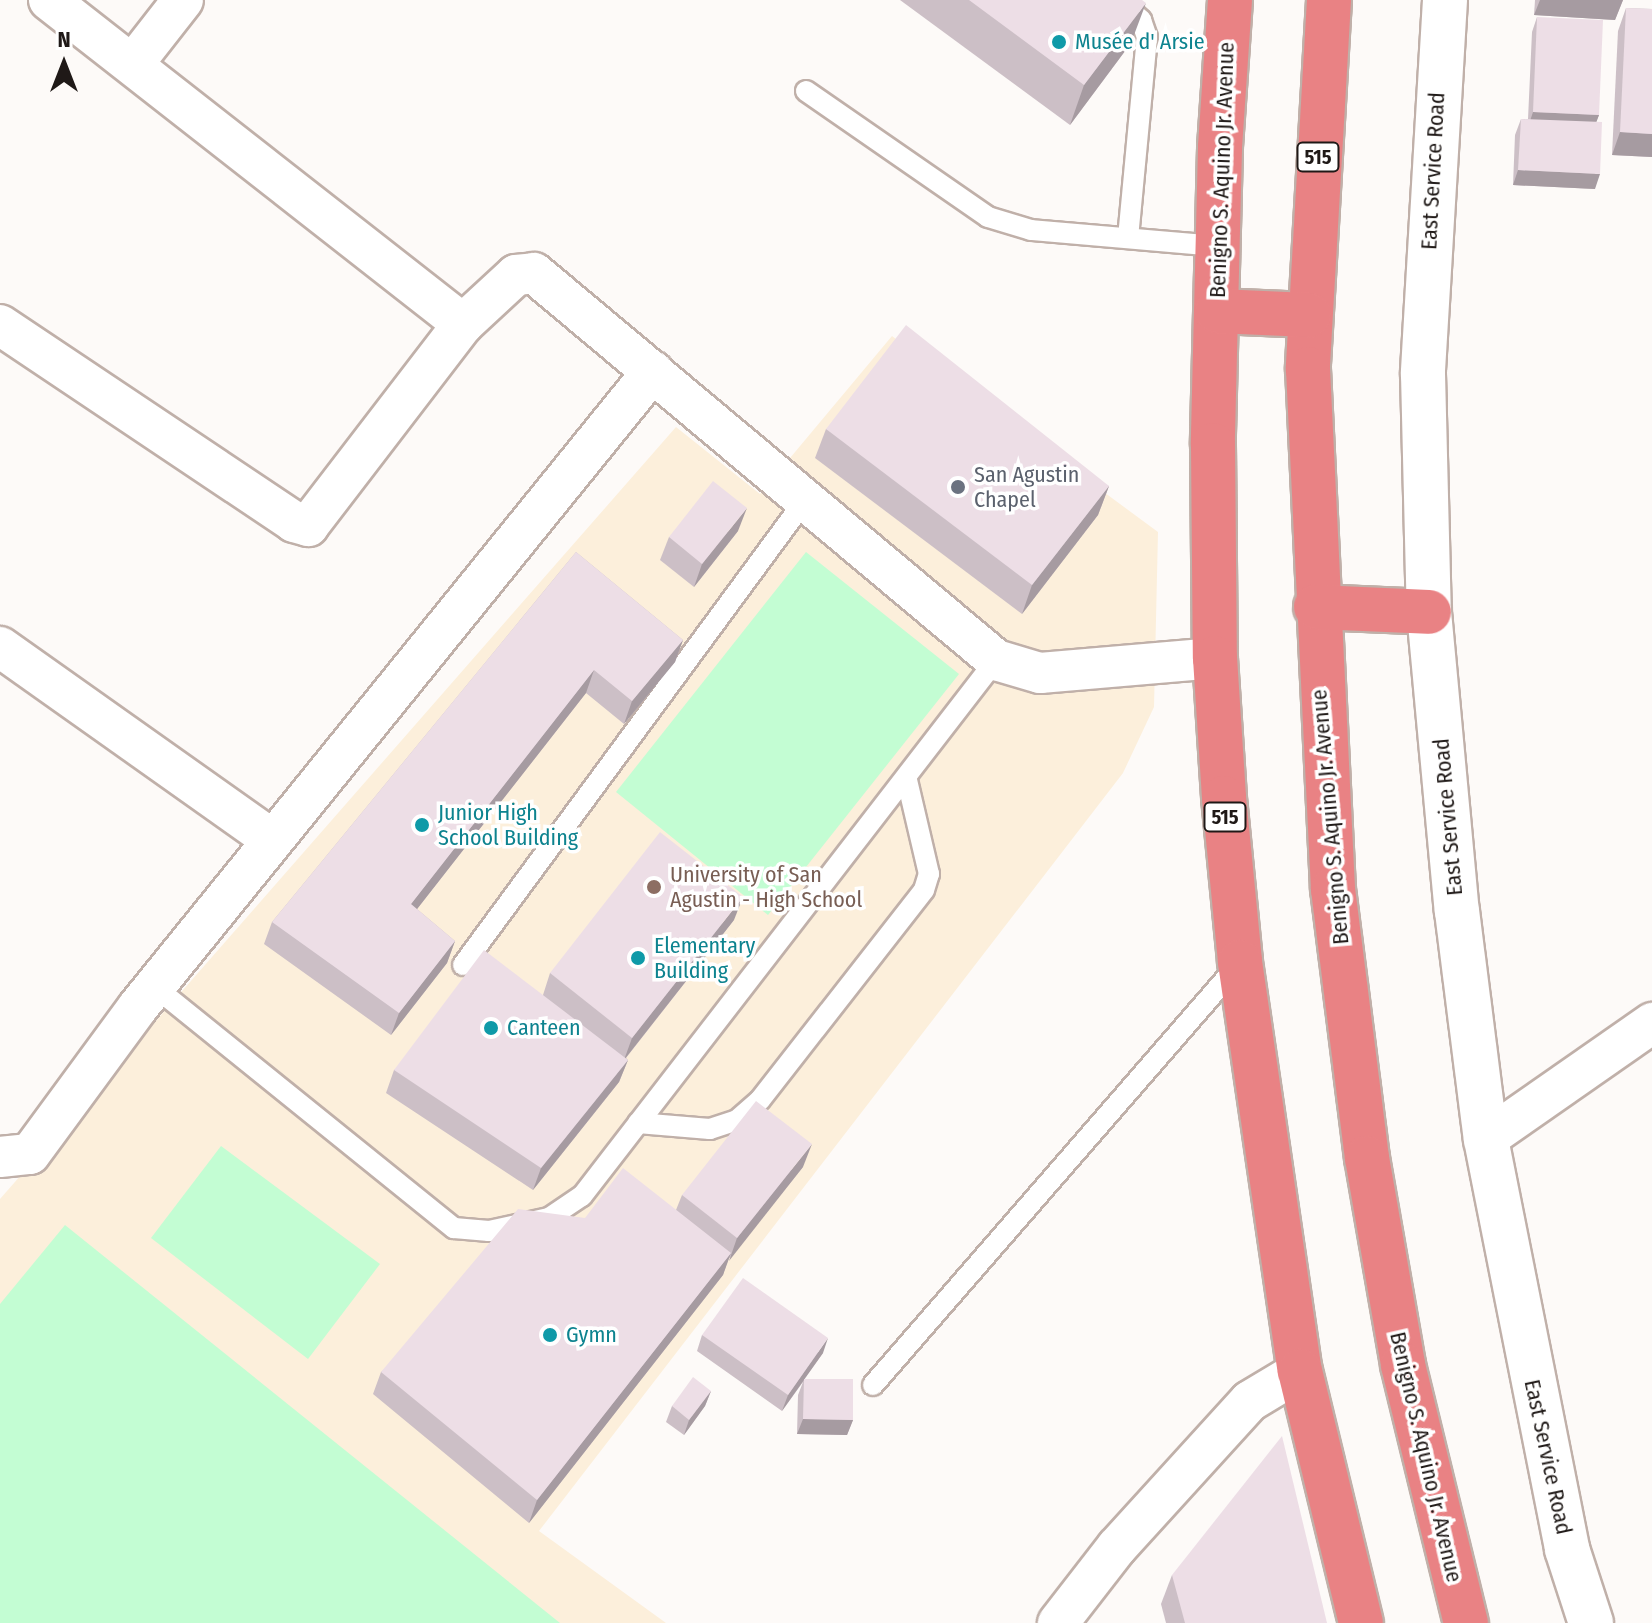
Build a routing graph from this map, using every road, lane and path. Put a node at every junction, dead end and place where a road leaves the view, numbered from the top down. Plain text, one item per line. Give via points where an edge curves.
1 (49, 0) edge
2 (183, 0) edge
3 (1119, 0) edge
4 (1230, 0) edge
5 (1329, 0) edge
6 (1445, 0) edge
7 (133, 64) junction
8 (806, 91) dead end
9 (1128, 237) junction
10 (1218, 246) junction
11 (1217, 311) junction
12 (1309, 315) junction
13 (463, 324) junction
14 (0, 325) edge
15 (653, 371) junction
16 (806, 499) junction
17 (1316, 607) junction
18 (1429, 612) junction
19 (0, 647) edge
20 (1215, 658) junction
21 (996, 660) junction
22 (907, 780) junction
23 (273, 840) junction
24 (1240, 962) junction
25 (463, 965) dead end
26 (155, 987) junction
27 (1652, 1023) edge
28 (638, 1123) junction
29 (1486, 1139) junction
30 (0, 1157) edge
31 (1300, 1371) junction
32 (873, 1385) dead end
33 (1058, 1623) edge
34 (1361, 1623) edge
35 (1466, 1623) edge
36 (1591, 1623) edge

1 - 7 street
2 - 7 street
3 - 9 lane via 1141,20 1147,37
4 - 10 highway, Benigno S. Aquino Jr. Avenue / 515
5 - 12 highway, Benigno S. Aquino Jr. Avenue / 515
6 - 18 street, East Service Road via 1423,374
7 - 13 street
8 - 9 lane via 988,217 1031,230
9 - 10 lane
10 - 11 highway, Benigno S. Aquino Jr. Avenue / 515
11 - 12 highway
11 - 20 highway, Benigno S. Aquino Jr. Avenue / 515
12 - 17 highway, Benigno S. Aquino Jr. Avenue / 515
13 - 14 street via 308,526 294,522
13 - 15 street via 516,275 534,273
15 - 16 street
15 - 23 street
16 - 21 street
16 - 25 lane
17 - 18 highway
17 - 35 highway, Benigno S. Aquino Jr. Avenue / 515 via 1333,889 1367,1158 1403,1365
18 - 29 street, East Service Road via 1457,911
19 - 23 street
20 - 21 street via 1040,673
20 - 24 highway, Benigno S. Aquino Jr. Avenue / 515
21 - 22 lane
22 - 28 lane
22 - 28 lane via 929,874 924,890 760,1100 737,1120 710,1129
23 - 26 street
24 - 31 highway, Benigno S. Aquino Jr. Avenue / 515
24 - 32 lane
26 - 28 lane via 454,1228 489,1231 549,1218 582,1196
26 - 30 street via 30,1154
27 - 29 street
29 - 36 street, East Service Road via 1567,1549
31 - 33 street via 1250,1401 1117,1547
31 - 34 highway, Benigno S. Aquino Jr. Avenue / 515

